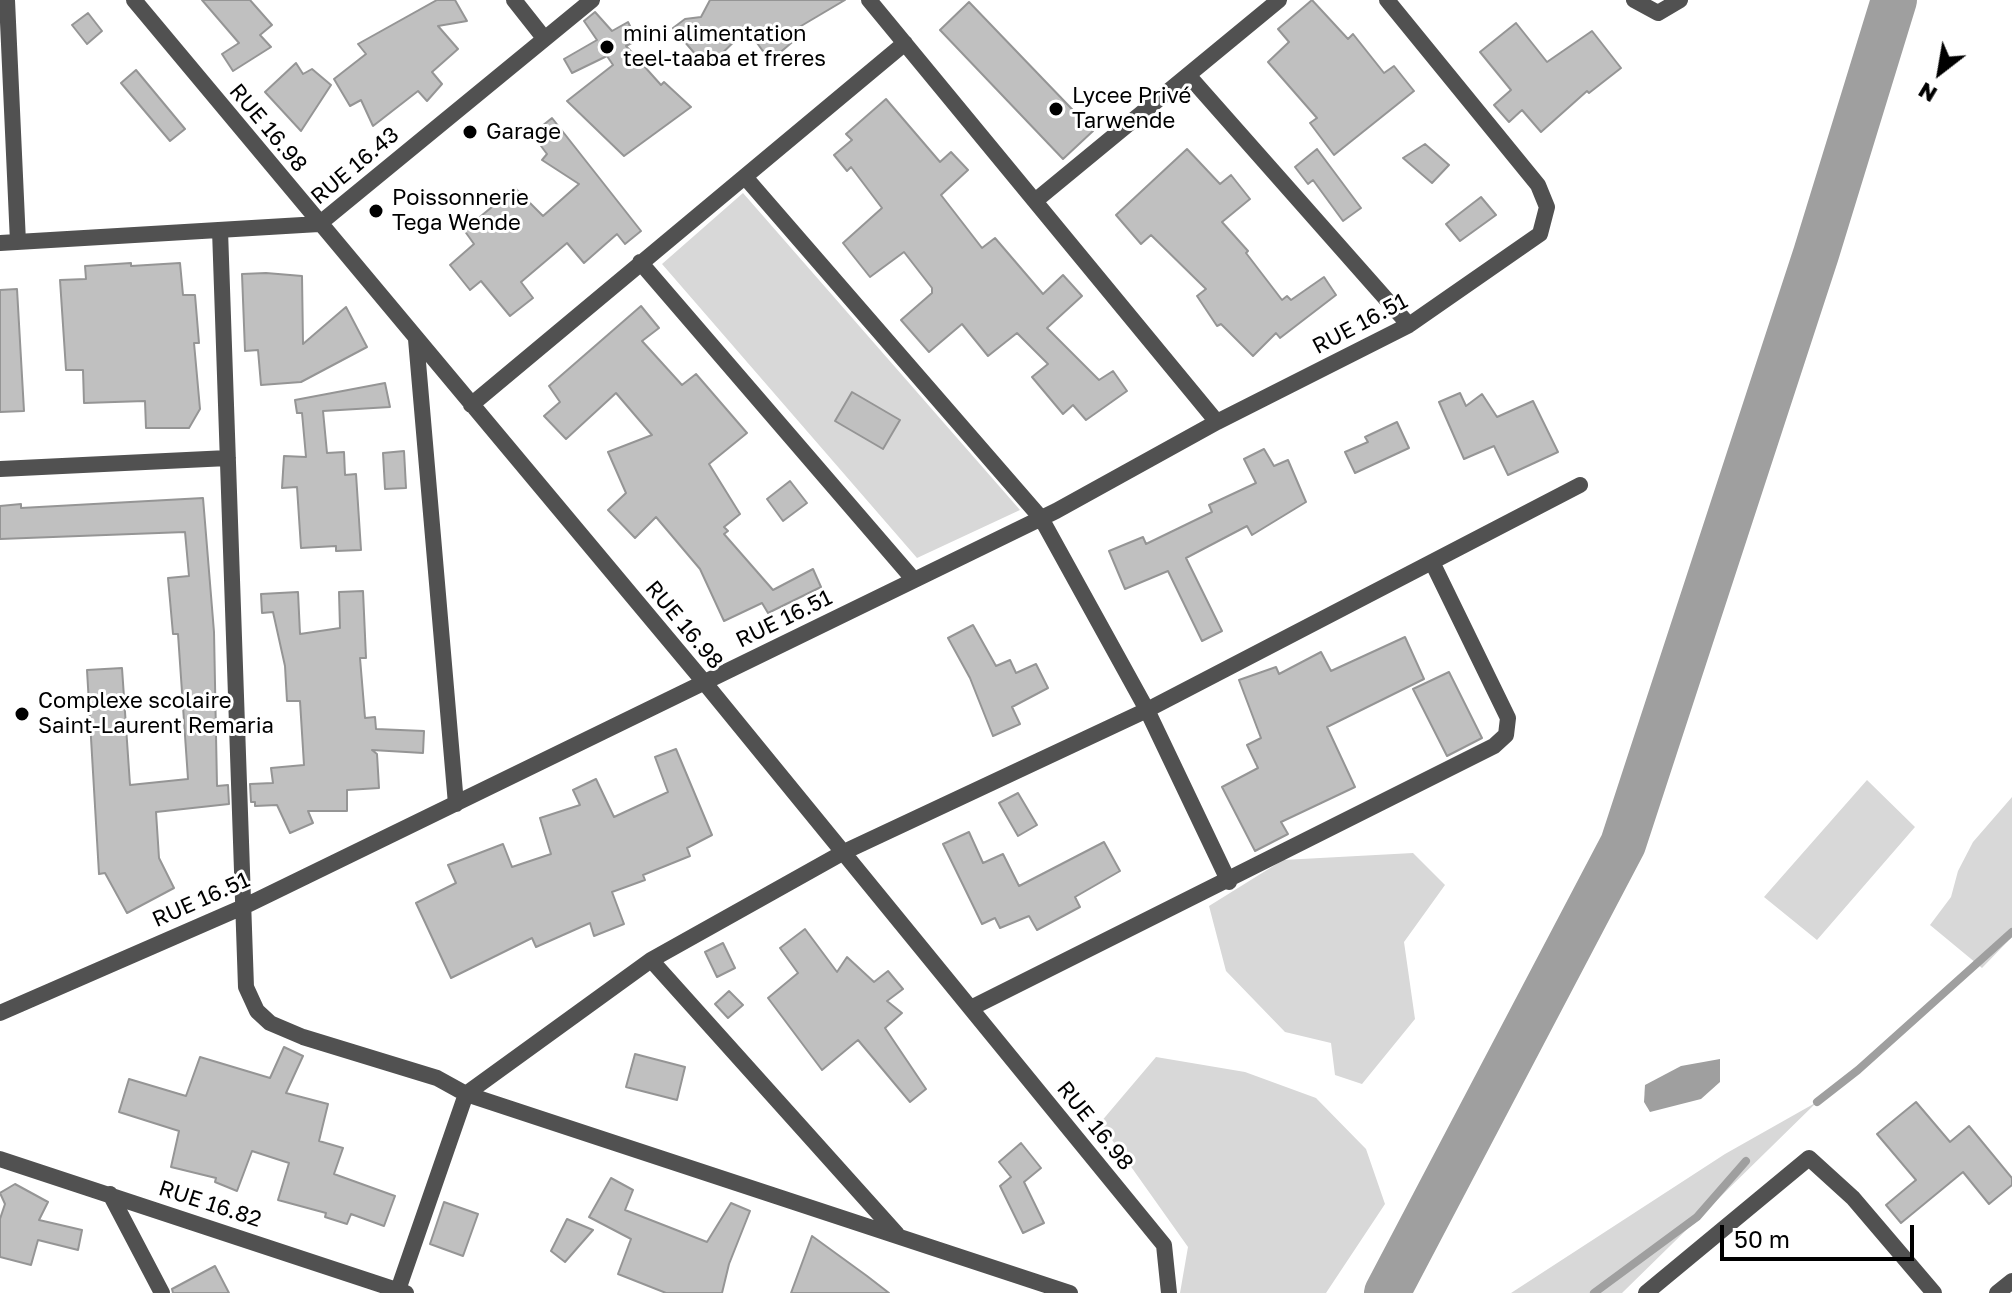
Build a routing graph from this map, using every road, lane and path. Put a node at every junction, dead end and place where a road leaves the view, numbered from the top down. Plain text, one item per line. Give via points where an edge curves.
1 (7, 0) edge
2 (134, 0) edge
3 (514, 0) edge
4 (592, 0) edge
5 (869, 0) edge
6 (1279, 0) edge
7 (1387, 0) edge
8 (1634, 0) edge
9 (1680, 0) edge
10 (544, 38) junction
11 (905, 43) junction
12 (1188, 75) junction
13 (745, 177) junction
14 (1035, 201) junction
15 (319, 224) junction
16 (220, 230) junction
17 (18, 242) junction
18 (0, 243) edge
19 (640, 262) junction
20 (1409, 325) junction
21 (416, 339) junction
22 (471, 405) junction
23 (1217, 422) junction
24 (228, 458) junction
25 (0, 469) edge
26 (1580, 485) dead end
27 (1041, 518) junction
28 (1432, 562) junction
29 (914, 580) junction
30 (704, 682) junction
31 (1147, 710) junction
32 (456, 804) junction
33 (844, 852) junction
34 (1229, 882) junction
35 (243, 907) junction
36 (651, 960) junction
37 (971, 1008) junction
38 (0, 1013) edge
39 (466, 1094) junction
40 (0, 1159) edge
41 (110, 1194) junction
42 (898, 1235) junction
43 (2012, 1281) edge
44 (1656, 1290) edge
45 (402, 1292) edge
46 (162, 1293) edge
47 (1070, 1293) edge
48 (1169, 1293) edge
49 (1934, 1293) edge
50 (1997, 1293) edge

1 - 17 street
2 - 15 street, RUE 16.98
3 - 10 street
4 - 10 street, RUE 16.43
5 - 11 street
6 - 12 street
7 - 20 street, RUE 16.51 via 1538,185 1547,207 1540,234
8 - 9 street via 1658,13
10 - 15 street, RUE 16.43
11 - 13 street
11 - 14 street
12 - 14 street
12 - 20 street
13 - 19 street
13 - 27 street
14 - 23 street
15 - 16 street, RUE 16.43
15 - 21 street, RUE 16.98
16 - 17 street, RUE 16.43
16 - 24 street
17 - 18 street, RUE 16.43
19 - 22 street
19 - 29 street
20 - 23 street, RUE 16.51
21 - 22 street, RUE 16.98
21 - 32 street
22 - 30 street, RUE 16.98
23 - 27 street, RUE 16.51
24 - 25 street
24 - 35 street
26 - 28 street
27 - 29 street, RUE 16.51
27 - 31 street
28 - 31 street
28 - 34 street via 1508,718 1506,735 1494,746
29 - 30 street, RUE 16.51
30 - 32 street, RUE 16.51
30 - 33 street, RUE 16.98
31 - 33 street
31 - 34 street
32 - 35 street, RUE 16.51
33 - 36 street
33 - 37 street, RUE 16.98
34 - 37 street
35 - 38 street, RUE 16.51
35 - 39 street via 246,987 257,1011 270,1023 437,1078
36 - 39 street
36 - 42 street
37 - 48 street, RUE 16.98 via 1164,1245
39 - 42 street
39 - 45 street
40 - 41 street, RUE 16.82
41 - 45 street, RUE 16.82
41 - 46 street
42 - 47 street
43 - 50 street
44 - 49 street via 1809,1158 1853,1198

